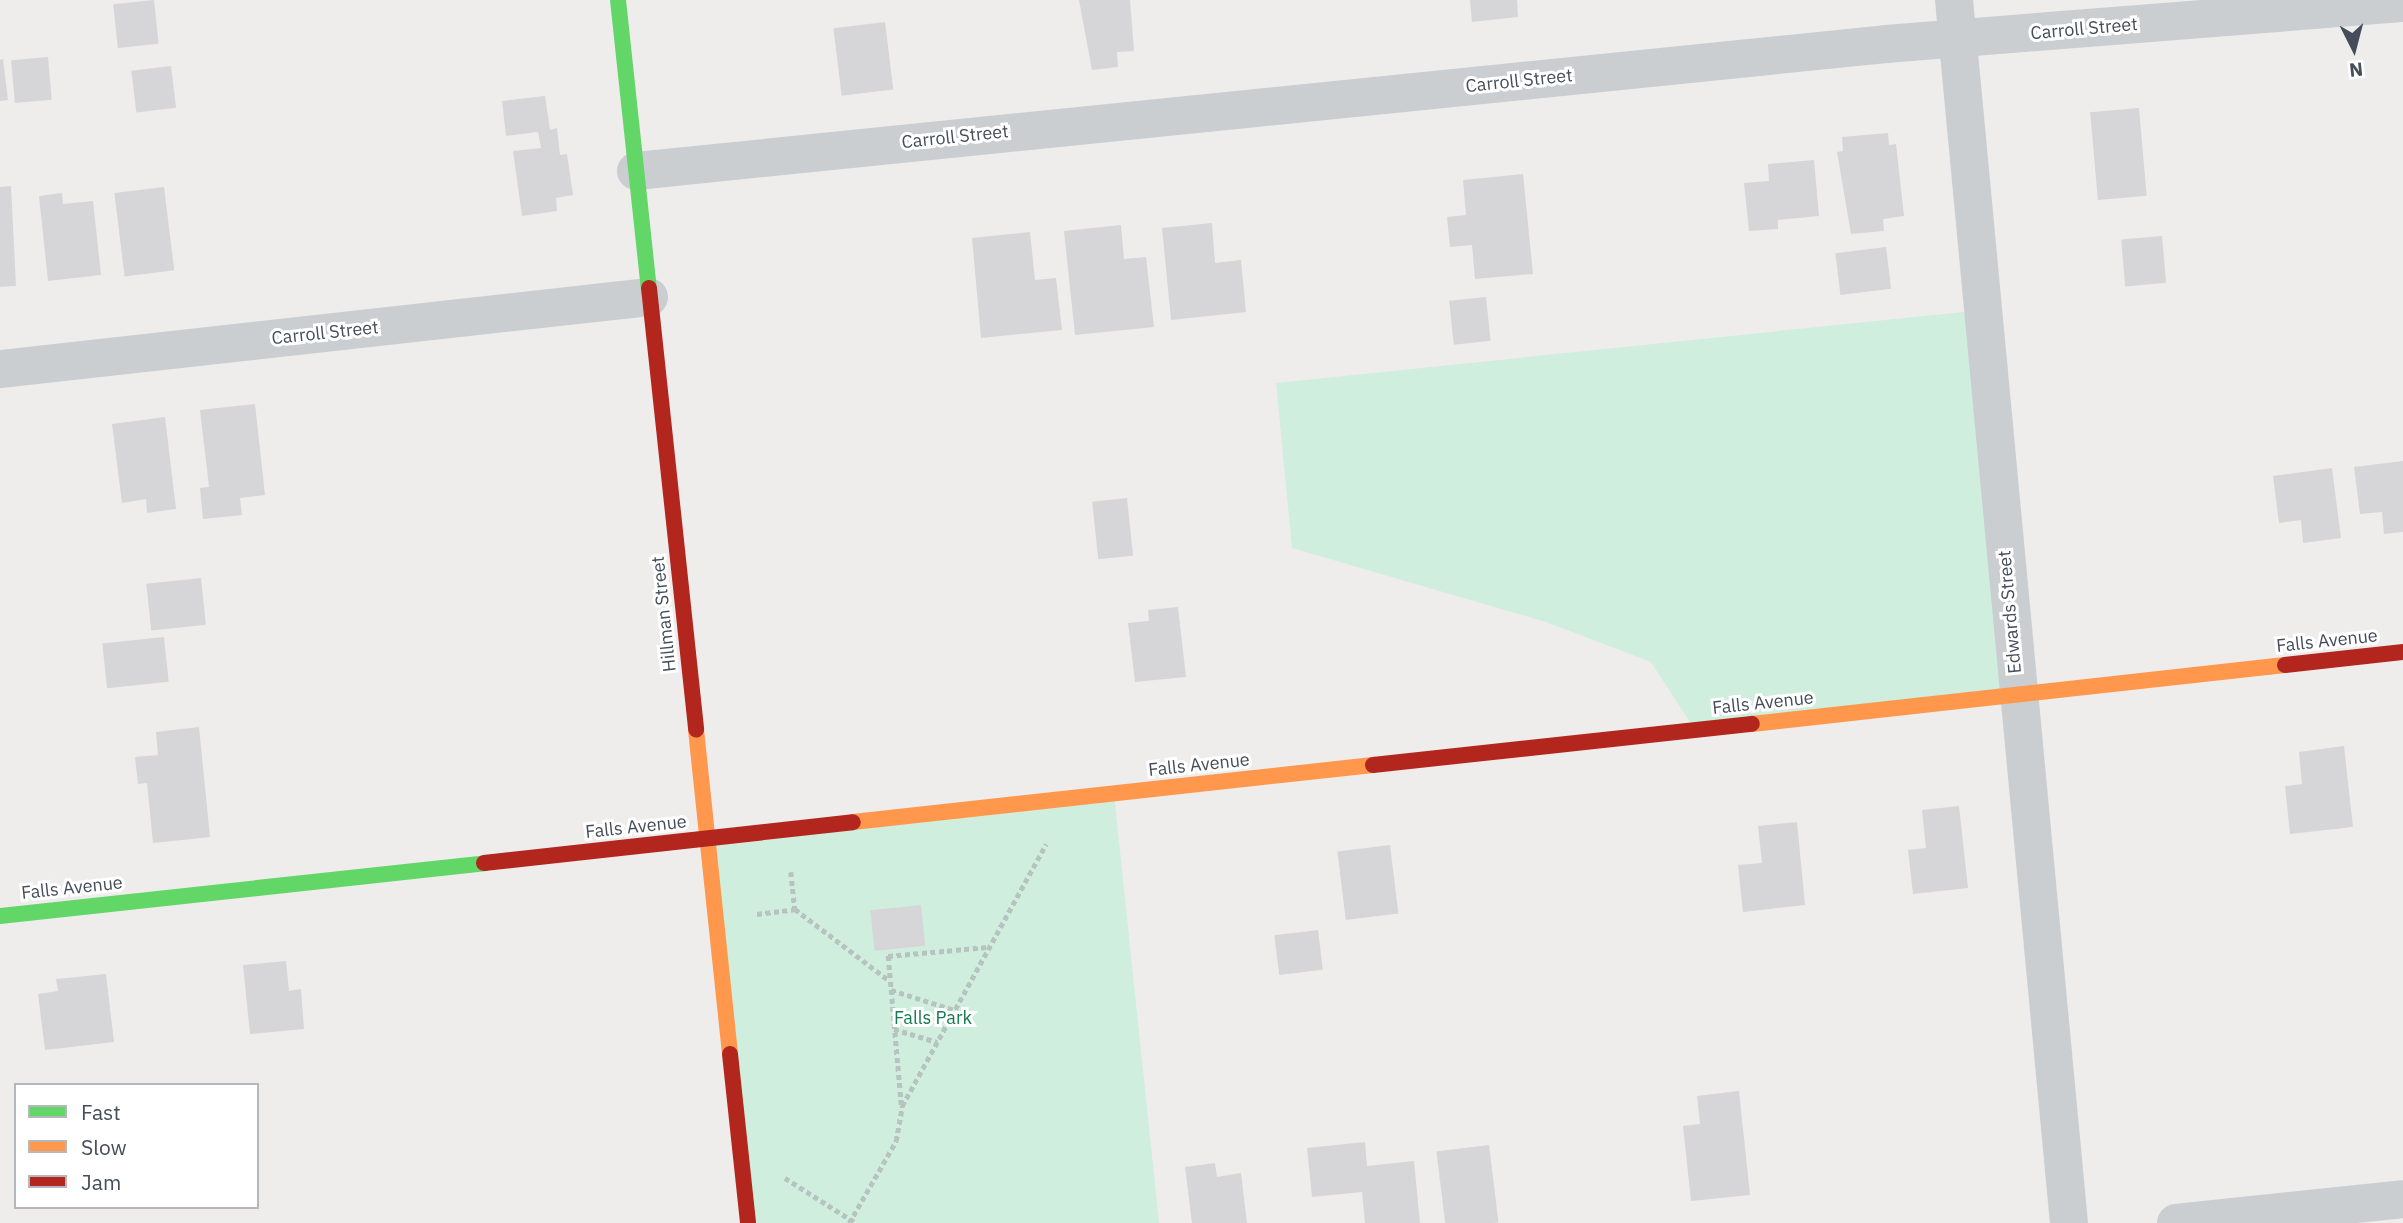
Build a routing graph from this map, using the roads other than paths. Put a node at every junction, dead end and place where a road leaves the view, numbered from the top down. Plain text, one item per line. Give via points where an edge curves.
1 (618, 0) edge
2 (1954, 0) edge
3 (2403, 3) edge
4 (1957, 40) junction
5 (636, 171) junction
6 (649, 297) junction
7 (0, 369) edge
8 (2403, 652) edge
9 (2018, 694) junction
10 (707, 838) junction
11 (0, 916) edge
12 (2403, 1199) edge
13 (748, 1223) edge
14 (2069, 1223) edge
15 (2176, 1223) edge

1 - 5 street, Hillman Street
2 - 4 street, Edwards Street
3 - 4 street, Carroll Street
4 - 5 street, Carroll Street
4 - 9 street, Edwards Street
5 - 6 street, Hillman Street
6 - 7 street, Carroll Street
6 - 10 street, Hillman Street
8 - 9 street, Falls Avenue
9 - 10 street, Falls Avenue
9 - 14 street, Edwards Street
10 - 11 street, Falls Avenue
10 - 13 street, Hillman Street
12 - 15 street

